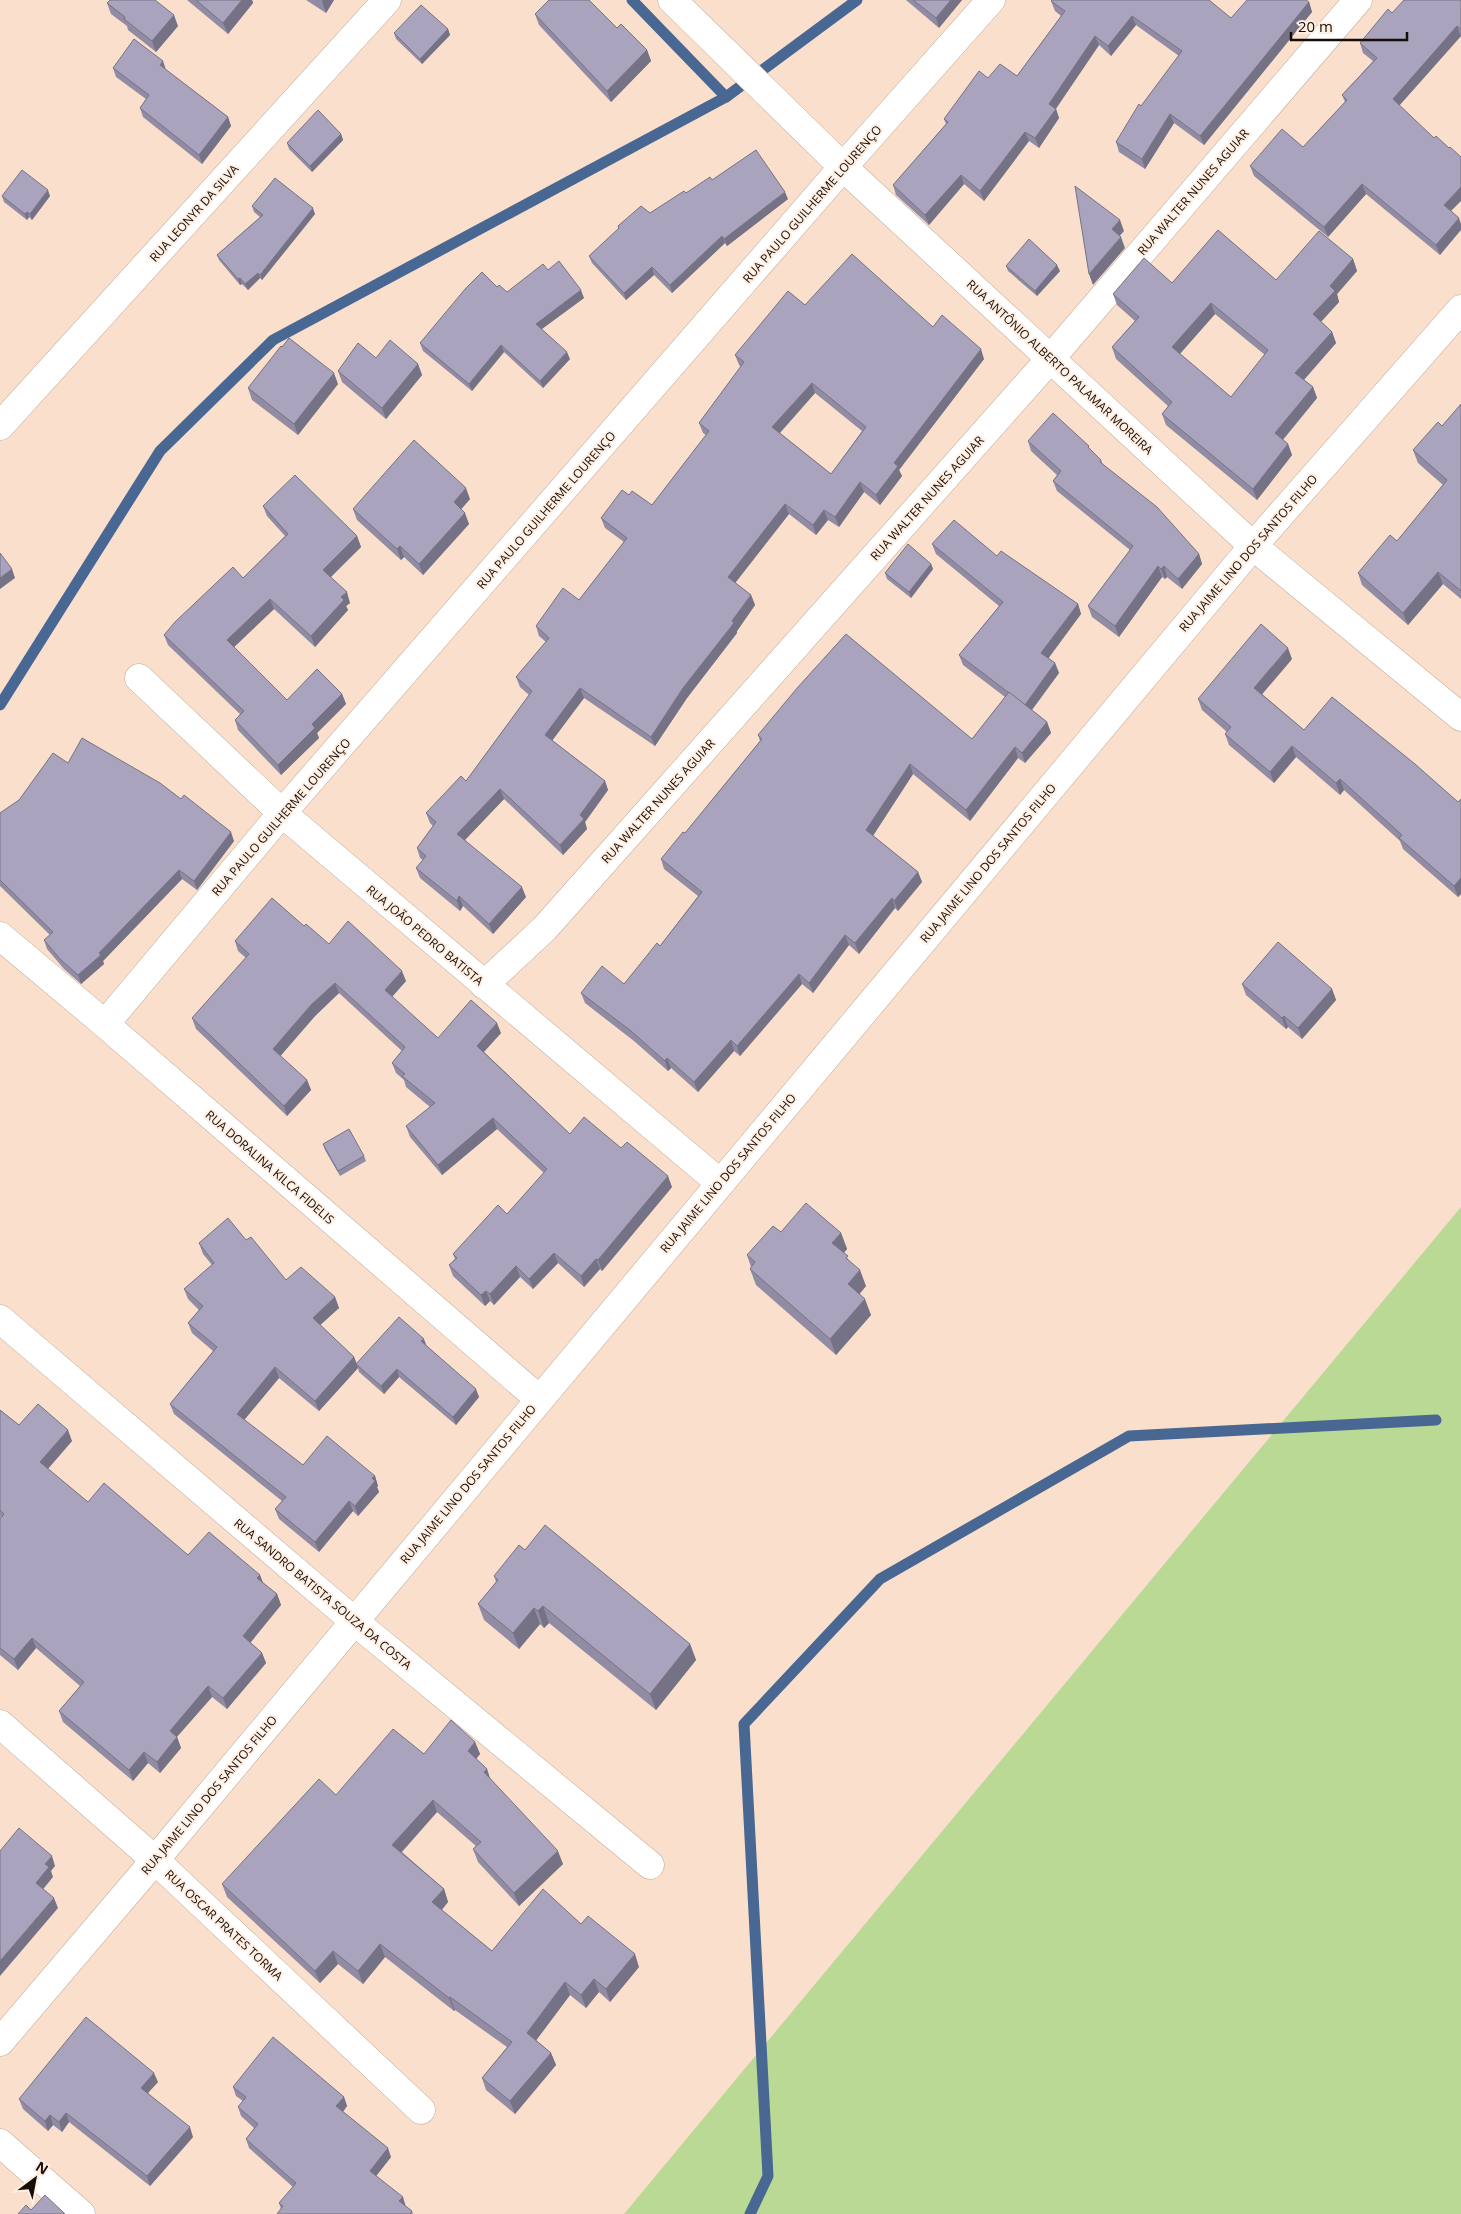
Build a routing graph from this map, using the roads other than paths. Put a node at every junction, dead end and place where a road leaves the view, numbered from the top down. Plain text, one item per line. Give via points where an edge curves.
1 (387, 0) edge
2 (672, 0) edge
3 (991, 0) edge
4 (1358, 0) edge
5 (843, 167) junction
6 (1461, 309) edge
7 (1051, 358) junction
8 (0, 426) edge
9 (1253, 546) junction
10 (139, 678) dead end
11 (1461, 718) edge
12 (282, 814) junction
13 (0, 936) edge
14 (484, 985) junction
15 (105, 1024) junction
16 (720, 1183) junction
17 (0, 1319) edge
18 (539, 1399) junction
19 (354, 1621) junction
20 (0, 1724) edge
21 (155, 1860) junction
22 (650, 1865) dead end
23 (0, 2042) edge
24 (421, 2110) dead end
25 (0, 2143) edge
26 (81, 2214) edge

1 - 8 street, RUA LEONYR DA SILVA
2 - 5 street, RUA ANTÔNIO ALBERTO PALAMAR MOREIRA
3 - 5 street, RUA PAULO GUILHERME LOURENÇO
4 - 7 street, RUA WALTER NUNES AGUIAR
5 - 7 street, RUA ANTÔNIO ALBERTO PALAMAR MOREIRA
5 - 12 street, RUA PAULO GUILHERME LOURENÇO
6 - 9 street, RUA JAIME LINO DOS SANTOS FILHO
7 - 9 street, RUA ANTÔNIO ALBERTO PALAMAR MOREIRA
7 - 14 street, RUA WALTER NUNES AGUIAR via 545,928
9 - 11 street, RUA ANTÔNIO ALBERTO PALAMAR MOREIRA
9 - 16 street, RUA JAIME LINO DOS SANTOS FILHO
10 - 12 street, RUA JOÃO PEDRO BATISTA
12 - 14 street, RUA JOÃO PEDRO BATISTA
12 - 15 street, RUA PAULO GUILHERME LOURENÇO
13 - 15 street, RUA DORALINA KILCA FIDELIS
14 - 16 street, RUA JOÃO PEDRO BATISTA
15 - 18 street, RUA DORALINA KILCA FIDELIS
16 - 18 street, RUA JAIME LINO DOS SANTOS FILHO
17 - 19 street, RUA SANDRO BATISTA SOUZA DA COSTA
18 - 19 street, RUA JAIME LINO DOS SANTOS FILHO
19 - 21 street, RUA JAIME LINO DOS SANTOS FILHO
19 - 22 street, RUA SANDRO BATISTA SOUZA DA COSTA
20 - 21 street, RUA OSCAR PRATES TORMA
21 - 23 street, RUA JAIME LINO DOS SANTOS FILHO
21 - 24 street, RUA OSCAR PRATES TORMA
25 - 26 street

